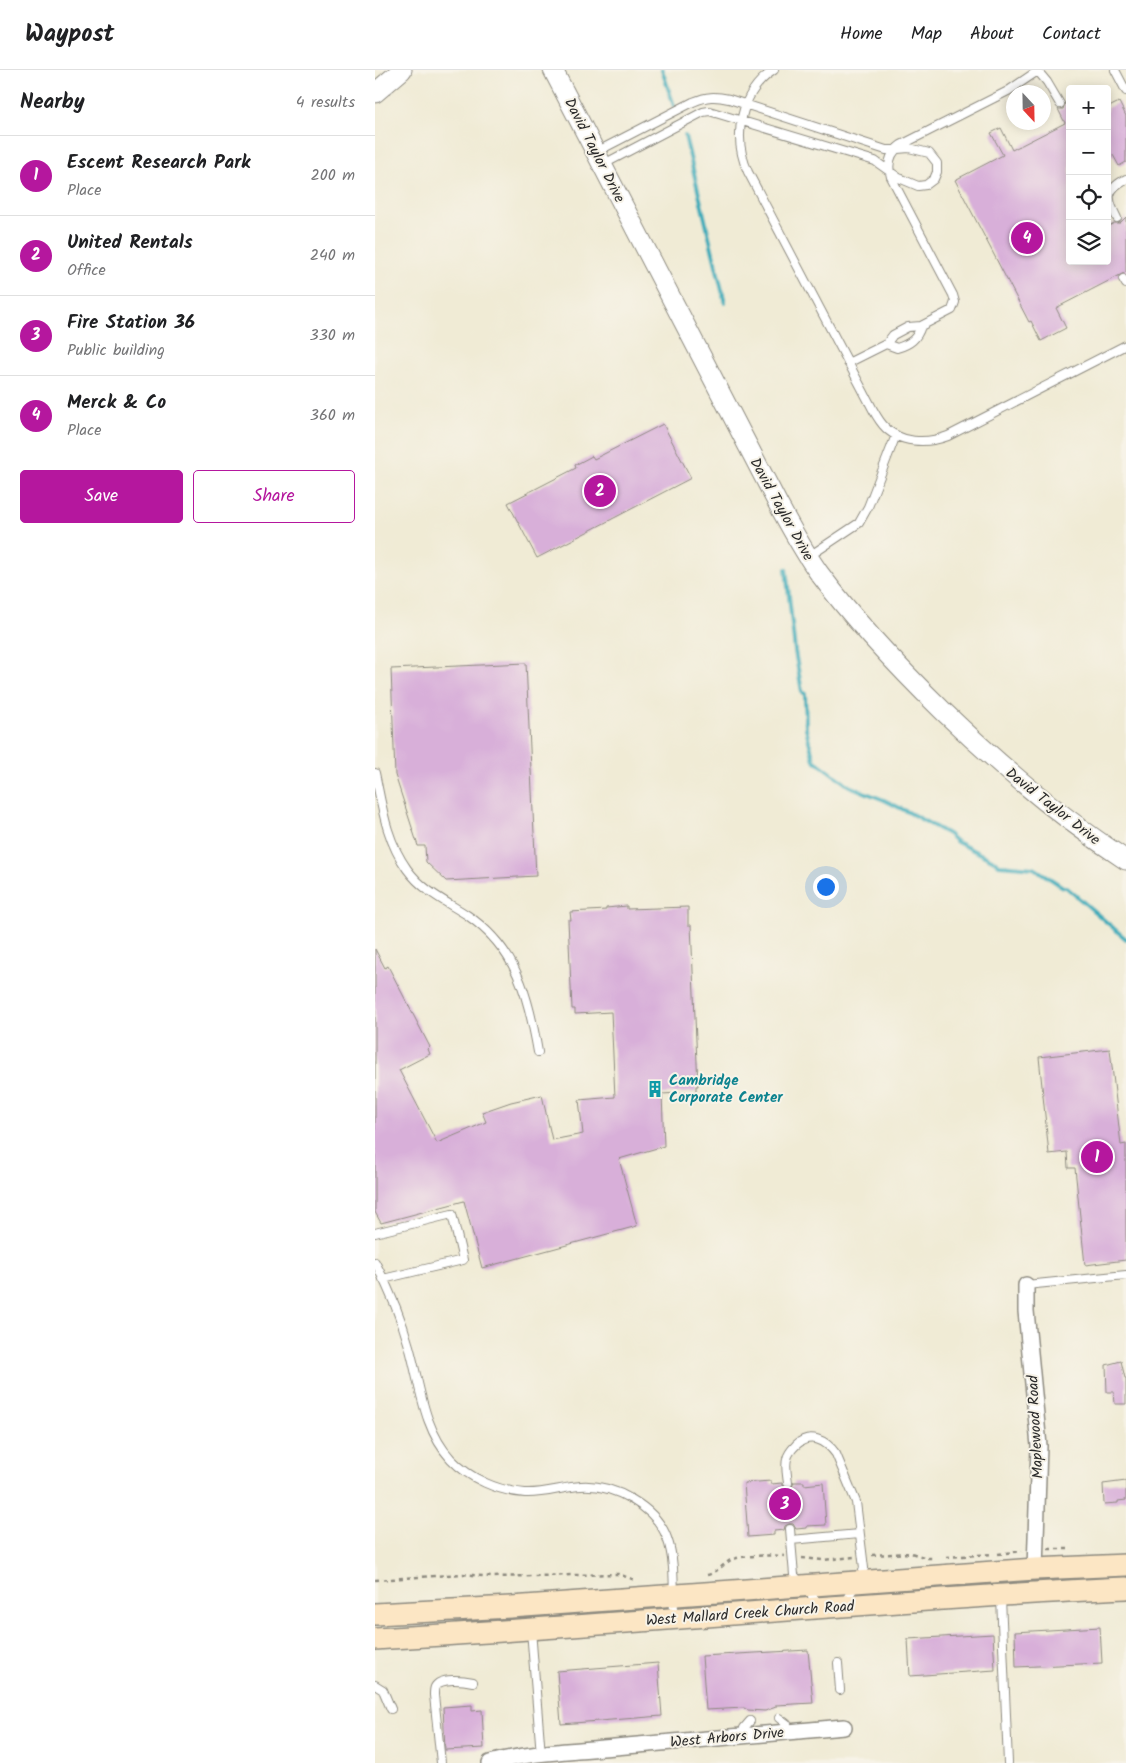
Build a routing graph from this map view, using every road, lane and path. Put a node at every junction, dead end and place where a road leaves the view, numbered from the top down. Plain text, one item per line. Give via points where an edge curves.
1 (402, 70) edge
2 (553, 70) edge
3 (774, 70) edge
4 (1038, 70) edge
5 (1115, 70) edge
6 (1126, 91) edge
7 (375, 93) edge
8 (1060, 104) dead end
9 (746, 105) junction
10 (741, 120) junction
11 (646, 126) junction
12 (653, 139) junction
13 (895, 149) junction
14 (599, 158) junction
15 (889, 171) junction
16 (1126, 179) edge
17 (1117, 218) dead end
18 (921, 326) junction
19 (886, 344) junction
20 (1126, 345) edge
21 (848, 363) junction
22 (895, 435) junction
23 (808, 556) junction
24 (375, 773) edge
25 (1126, 860) edge
26 (538, 1052) dead end
27 (375, 1234) edge
28 (375, 1262) edge
29 (1126, 1274) edge
30 (383, 1280) junction
31 (1025, 1286) joint
32 (787, 1483) dead end
33 (790, 1529) dead end
34 (859, 1534) junction
35 (791, 1540) junction
36 (1054, 1549) dead end
37 (1065, 1549) dead end
38 (1021, 1551) dead end
39 (777, 1555) dead end
40 (871, 1555) dead end
41 (854, 1556) dead end
42 (807, 1558) dead end
43 (1126, 1564) edge
44 (1035, 1569) junction
45 (701, 1576) dead end
46 (375, 1580) edge
47 (637, 1581) dead end
48 (858, 1582) junction
49 (802, 1586) junction
50 (1126, 1588) edge
51 (673, 1595) junction
52 (1001, 1595) junction
53 (832, 1608) junction
54 (375, 1614) edge
55 (674, 1619) junction
56 (531, 1630) junction
57 (375, 1639) edge
58 (838, 1663) dead end
59 (473, 1682) dead end
60 (375, 1686) edge
61 (840, 1690) dead end
62 (391, 1709) dead end
63 (844, 1727) dead end
64 (541, 1754) junction
65 (441, 1763) edge
66 (490, 1763) edge
67 (1008, 1763) edge

1 - 7 street
2 - 14 street, David Taylor Drive
3 - 9 lane via 761,81
4 - 8 lane
4 - 13 lane via 1007,90
5 - 6 lane
9 - 10 lane
9 - 11 lane via 709,96
9 - 13 lane via 881,148
10 - 12 lane via 706,111
10 - 15 lane via 875,161
10 - 21 lane via 739,126 745,165
11 - 12 lane
11 - 14 lane
12 - 14 lane
13 - 15 lane
13 - 15 lane via 909,148 929,153 937,163 937,174 929,183 918,186
14 - 23 street, David Taylor Drive
15 - 18 lane via 954,298 952,310
16 - 17 lane via 1116,185 1109,197
18 - 19 lane via 908,327 893,335
18 - 19 lane via 912,341 897,348
19 - 21 lane
20 - 22 lane via 948,436 923,441
21 - 22 lane via 878,419
22 - 23 lane via 859,523
23 - 25 street, David Taylor Drive via 872,638 975,742 1064,816
24 - 26 lane via 388,832 408,870 432,894 481,925 511,962 528,999
27 - 30 lane via 452,1214 463,1260
28 - 30 lane
29 - 31 lane
30 - 51 lane via 406,1334 430,1424 451,1458 470,1474 503,1489 535,1493 588,1486 631,1498 655,1517 667,1538 672,1560
31 - 44 street, Maplewood Road via 1039,1446
32 - 34 lane via 787,1459 797,1444 811,1438 828,1444 836,1454 856,1502
33 - 35 lane
34 - 35 lane
34 - 48 lane via 864,1568
35 - 49 lane via 792,1572
36 - 37 path
38 - 40 path via 931,1558 911,1553
39 - 45 path via 735,1558 714,1573
41 - 42 path via 823,1560
43 - 44 main road, West Mallard Creek Church Road
44 - 48 main road, West Mallard Creek Church Road
46 - 47 path via 463,1574 618,1574
48 - 49 main road, West Mallard Creek Church Road
48 - 53 lane
49 - 51 main road, West Mallard Creek Church Road
49 - 53 lane
50 - 52 main road, West Mallard Creek Church Road
51 - 54 main road, West Mallard Creek Church Road
51 - 55 lane
52 - 53 main road, West Mallard Creek Church Road
52 - 67 lane
53 - 55 main road, West Mallard Creek Church Road
55 - 56 main road, West Mallard Creek Church Road
56 - 57 main road, West Mallard Creek Church Road
56 - 64 lane
58 - 61 lane
59 - 65 lane via 454,1680 435,1686
60 - 62 lane via 383,1690
63 - 64 street, West Arbors Drive via 784,1725 747,1728
64 - 66 street, West Arbors Drive

